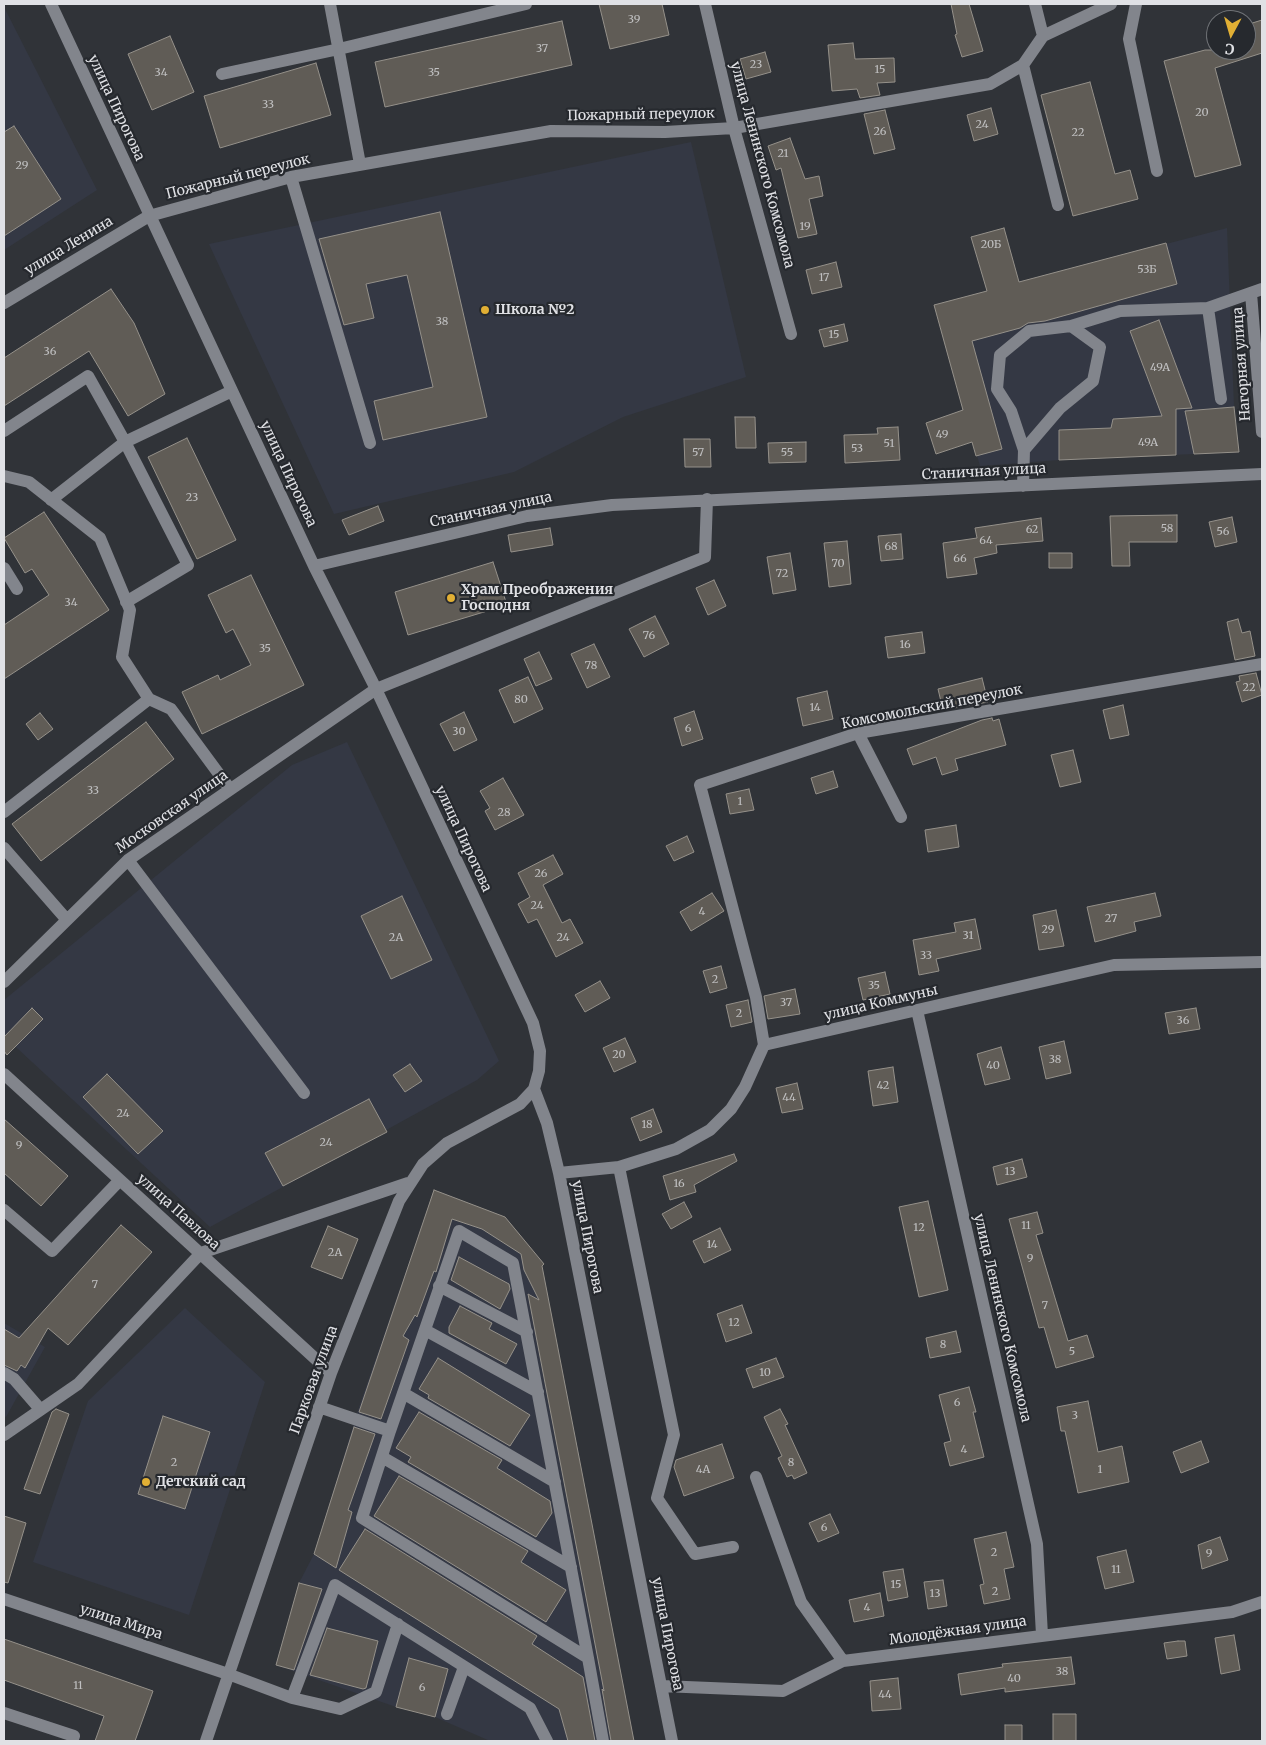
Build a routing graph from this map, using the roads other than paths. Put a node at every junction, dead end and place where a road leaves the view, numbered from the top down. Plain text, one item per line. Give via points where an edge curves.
1 (51, 4) edge
2 (330, 4) edge
3 (526, 4) edge
4 (705, 4) edge
5 (1035, 4) edge
6 (1111, 4) edge
7 (1136, 4) edge
8 (1043, 36) junction
9 (339, 49) junction
10 (1024, 65) junction
11 (222, 74) dead end
12 (734, 128) junction
13 (360, 164) junction
14 (1157, 171) dead end
15 (290, 177) junction
16 (1058, 205) dead end
17 (149, 216) junction
18 (1257, 291) edge
19 (4, 303) edge
20 (1208, 308) junction
21 (1071, 326) junction
22 (791, 334) dead end
23 (232, 390) junction
24 (1221, 399) dead end
25 (4, 431) edge
26 (1262, 432) edge
27 (126, 442) junction
28 (370, 443) dead end
29 (1024, 450) junction
30 (1262, 474) edge
31 (4, 476) edge
32 (1023, 486) junction
33 (707, 499) junction
34 (51, 500) junction
35 (314, 566) junction
36 (4, 568) edge
37 (17, 589) dead end
38 (126, 602) junction
39 (1262, 664) edge
40 (376, 689) junction
41 (150, 699) junction
42 (858, 734) junction
43 (230, 789) junction
44 (4, 812) edge
45 (901, 817) dead end
46 (4, 848) edge
47 (128, 860) junction
48 (67, 920) junction
49 (1262, 962) edge
50 (4, 982) edge
51 (917, 1010) junction
52 (764, 1046) junction
53 (4, 1074) edge
54 (534, 1089) junction
55 (304, 1093) dead end
56 (619, 1167) junction
57 (559, 1173) junction
58 (120, 1180) junction
59 (408, 1184) junction
60 (4, 1210) edge
61 (201, 1253) junction
62 (440, 1286) junction
63 (425, 1330) junction
64 (526, 1332) junction
65 (4, 1373) edge
66 (332, 1373) junction
67 (538, 1392) junction
68 (403, 1393) junction
69 (319, 1407) junction
70 (40, 1409) junction
71 (390, 1431) junction
72 (4, 1435) edge
73 (382, 1457) junction
74 (756, 1477) dead end
75 (555, 1482) junction
76 (733, 1548) dead end
77 (571, 1567) junction
78 (4, 1599) edge
79 (1262, 1602) edge
80 (398, 1624) junction
81 (1042, 1635) junction
82 (588, 1658) junction
83 (843, 1662) junction
84 (464, 1666) junction
85 (228, 1674) junction
86 (662, 1686) junction
87 (292, 1698) junction
88 (4, 1712) edge
89 (447, 1714) dead end
90 (72, 1741) edge
91 (206, 1741) edge
92 (547, 1741) edge
93 (603, 1741) edge
94 (672, 1741) edge

1 - 17 street, улица Пирогова
2 - 9 street
3 - 9 street
4 - 12 street, улица Ленинского Комсомола
5 - 8 street
6 - 8 street
7 - 14 street via 1129,39
8 - 10 street, Пожарный переулок
9 - 11 street
9 - 13 street
10 - 12 street, Пожарный переулок via 990,84
10 - 16 street
12 - 13 street, Пожарный переулок via 665,132 551,131
12 - 22 street, улица Ленинского Комсомола
13 - 15 street, Пожарный переулок
15 - 17 street, Пожарный переулок
15 - 28 street
17 - 19 street, улица Ленина
17 - 23 street, улица Пирогова
18 - 20 street
18 - 26 street, Нагорная улица
20 - 21 street via 1120,311
20 - 24 street
21 - 29 street via 1100,347 1093,381 1060,408
21 - 29 street via 1029,331 1000,355 997,389 1011,411
23 - 27 street
23 - 35 street, улица Пирогова
25 - 27 street via 88,376
27 - 34 street
27 - 38 street via 188,566
29 - 32 street
30 - 32 street, Станичная улица
31 - 34 street via 29,482
32 - 33 street, Станичная улица
33 - 35 street, Станичная улица via 612,505 527,516
33 - 40 street via 705,556
34 - 38 street via 100,538
35 - 40 street, улица Пирогова
36 - 37 street
38 - 41 street via 130,610 122,657
39 - 42 street, Комсомольский переулок
40 - 43 street, Московская улица
40 - 54 street, улица Пирогова via 533,1023 540,1052 540,1070
41 - 43 street via 172,709
41 - 44 street
42 - 45 street
42 - 52 street, Комсомольский переулок via 700,785 756,997
43 - 47 street, Московская улица
46 - 48 street
47 - 48 street, Московская улица
47 - 55 street
48 - 50 street, Московская улица
49 - 51 street, улица Коммуны via 1114,965
51 - 52 street, улица Коммуны
51 - 81 street, улица Ленинского Комсомола via 1037,1544
52 - 56 street via 731,1109 710,1130 676,1149
53 - 58 street, улица Павлова
54 - 57 street, улица Пирогова via 547,1123
54 - 59 street, Парковая улица via 520,1104 447,1144 423,1164
56 - 57 street
56 - 76 street via 674,1435 657,1498 695,1554
57 - 86 street, улица Пирогова
58 - 60 street via 52,1250
58 - 61 street, улица Павлова
59 - 61 street
59 - 66 street, Парковая улица
61 - 66 street, улица Павлова
61 - 70 street via 78,1384
62 - 63 street
62 - 64 street
62 - 64 street via 459,1231 513,1263
63 - 67 street
63 - 68 street
64 - 67 street
65 - 70 street via 14,1379
66 - 69 street, Парковая улица
67 - 75 street
68 - 71 street
68 - 75 street
69 - 71 street
69 - 85 street, Парковая улица
70 - 72 street
71 - 73 street
73 - 77 street
73 - 82 street via 362,1518
74 - 83 street via 801,1602
75 - 77 street
77 - 82 street
78 - 85 street, улица Мира
79 - 81 street, Молодёжная улица via 1232,1612
80 - 84 street
80 - 87 street, улица Мира via 376,1692 340,1709
80 - 87 street via 335,1584
81 - 83 street, Молодёжная улица
82 - 93 street
83 - 86 street, Молодёжная улица via 783,1691
84 - 89 street
84 - 92 street via 530,1708
85 - 87 street, улица Мира
85 - 91 street, Парковая улица
86 - 94 street, улица Пирогова
88 - 90 street via 74,1736

